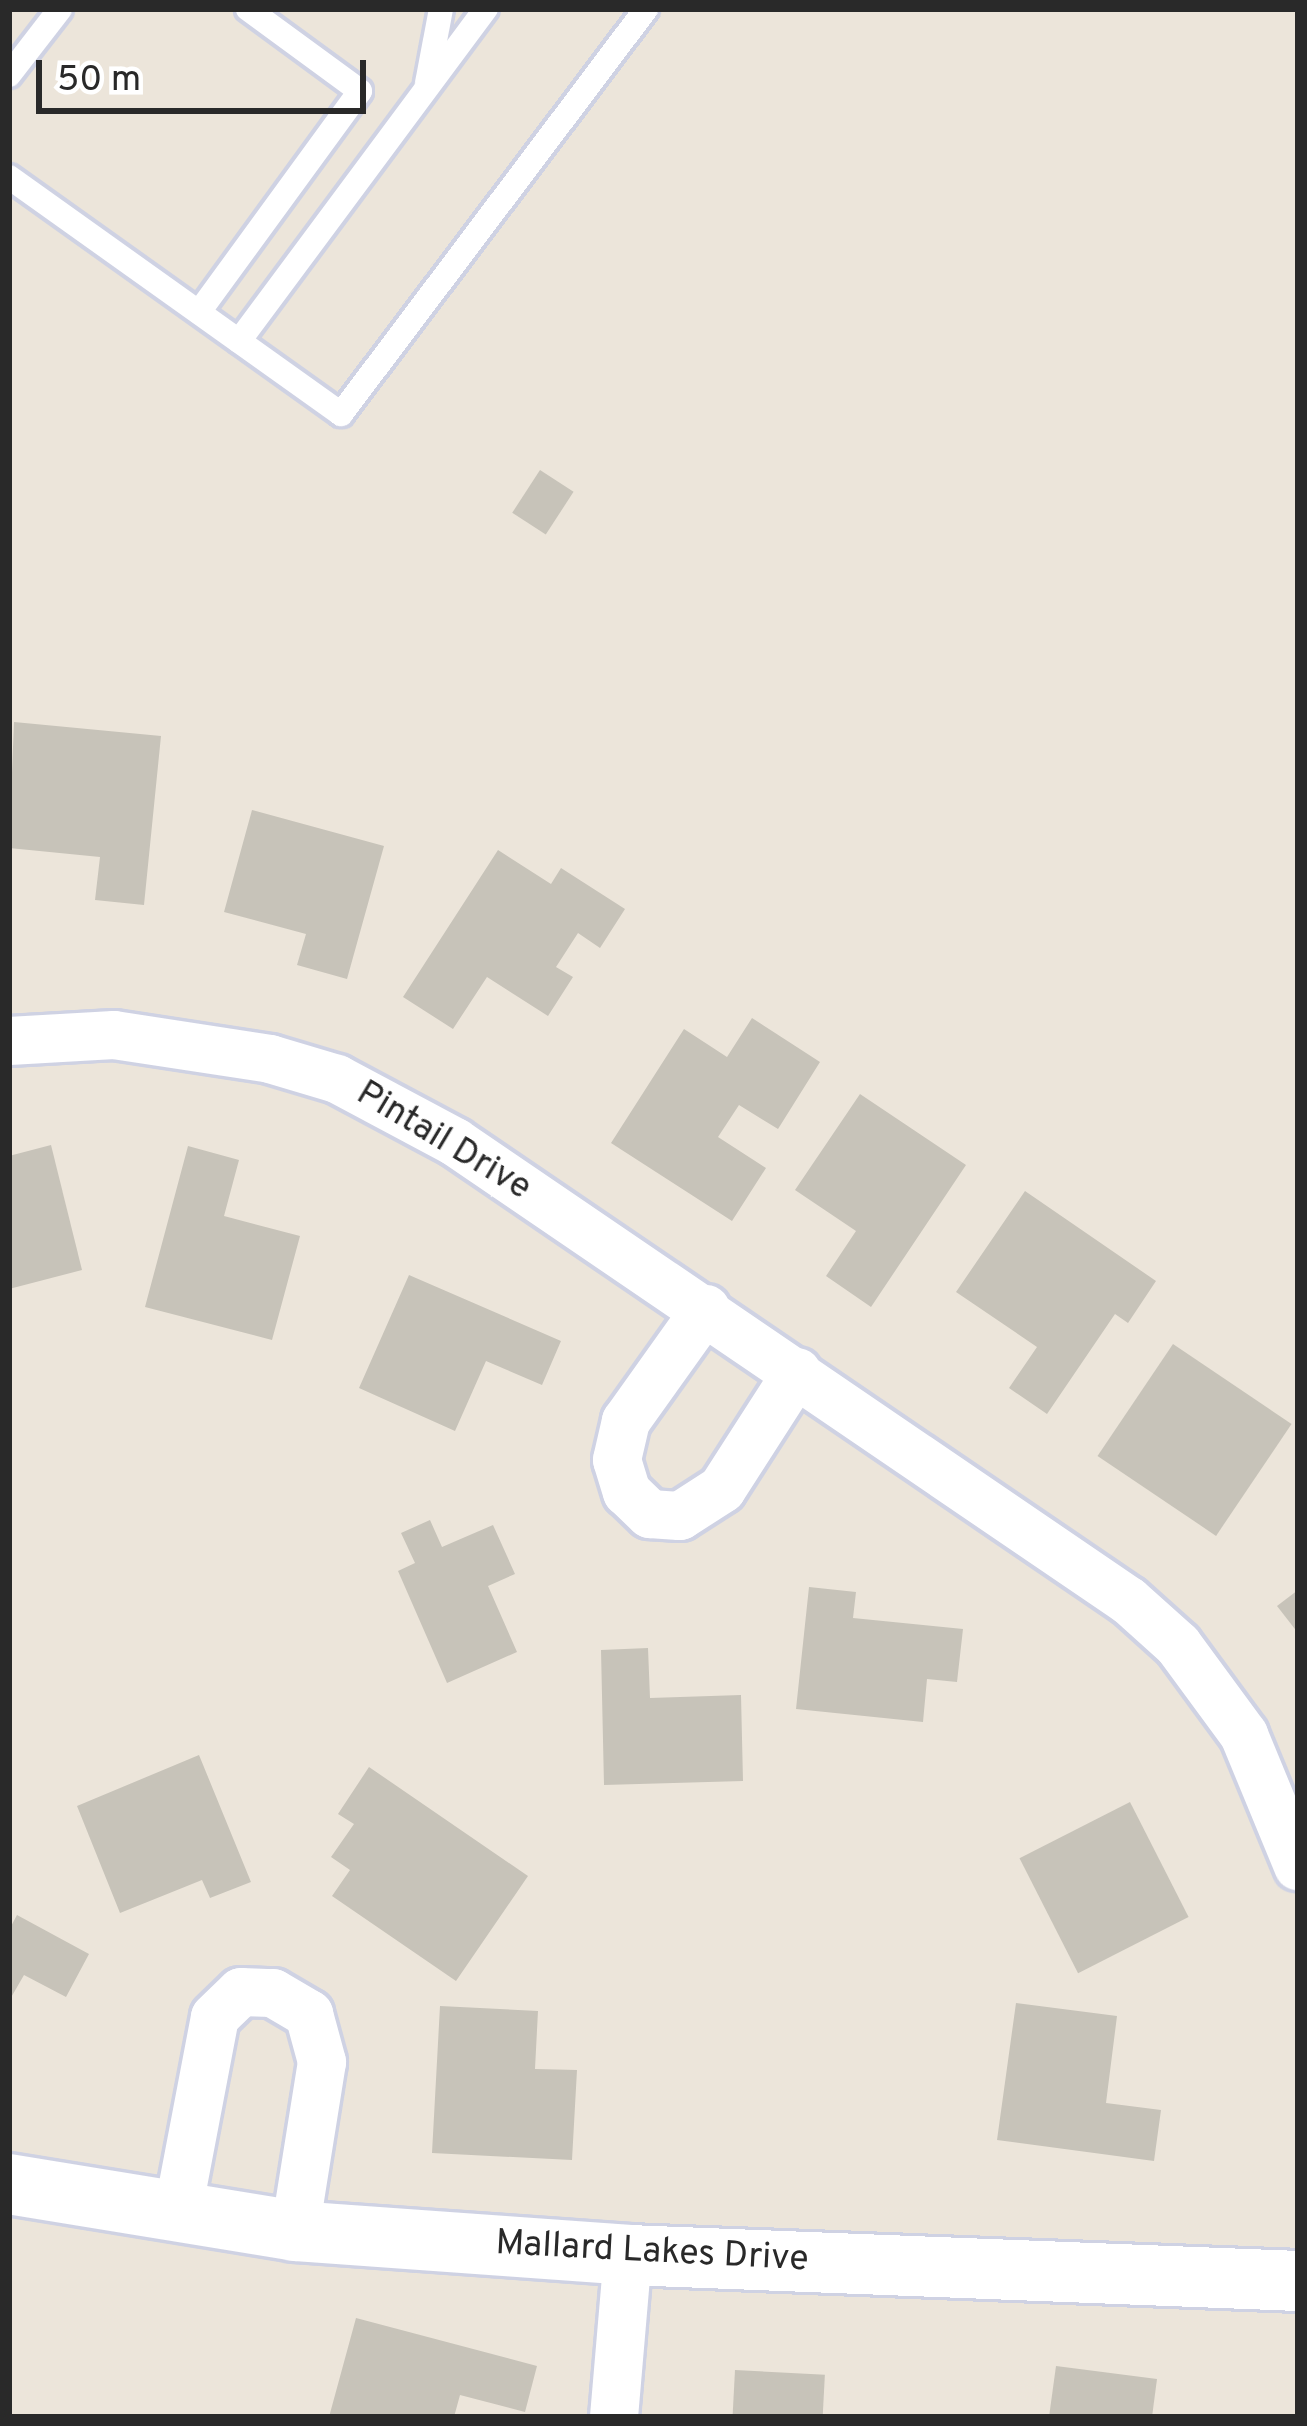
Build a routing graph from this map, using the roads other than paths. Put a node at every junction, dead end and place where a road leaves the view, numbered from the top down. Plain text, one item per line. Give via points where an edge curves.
1 (60, 9) edge
2 (248, 9) edge
3 (441, 9) edge
4 (486, 9) edge
5 (646, 9) edge
6 (9, 75) edge
7 (425, 91) junction
8 (9, 177) edge
9 (199, 312) junction
10 (239, 341) junction
11 (9, 1041) edge
12 (706, 1310) junction
13 (797, 1372) junction
14 (1298, 1866) edge
15 (9, 2184) edge
16 (178, 2211) junction
17 (295, 2231) junction
18 (628, 2255) junction
19 (1298, 2281) edge
20 (614, 2417) edge

1 - 6 lane
2 - 9 lane via 360,91
3 - 7 lane
4 - 7 lane
5 - 10 lane via 341,414
7 - 10 lane
8 - 9 lane
9 - 10 lane
11 - 12 street, Pintail Drive via 113,1035 198,1042 337,1079 454,1142
12 - 13 street, Pintail Drive
12 - 13 street via 626,1421 617,1460 627,1492 650,1514 680,1516 722,1489
13 - 14 street, Pintail Drive via 1069,1555 1178,1645 1244,1736
15 - 16 street, Mallard Lakes Drive
16 - 17 street, Mallard Lakes Drive
16 - 17 street via 215,2017 241,1992 273,1994 309,2014 322,2062
17 - 18 street, Mallard Lakes Drive
18 - 19 street, Mallard Lakes Drive
18 - 20 street

